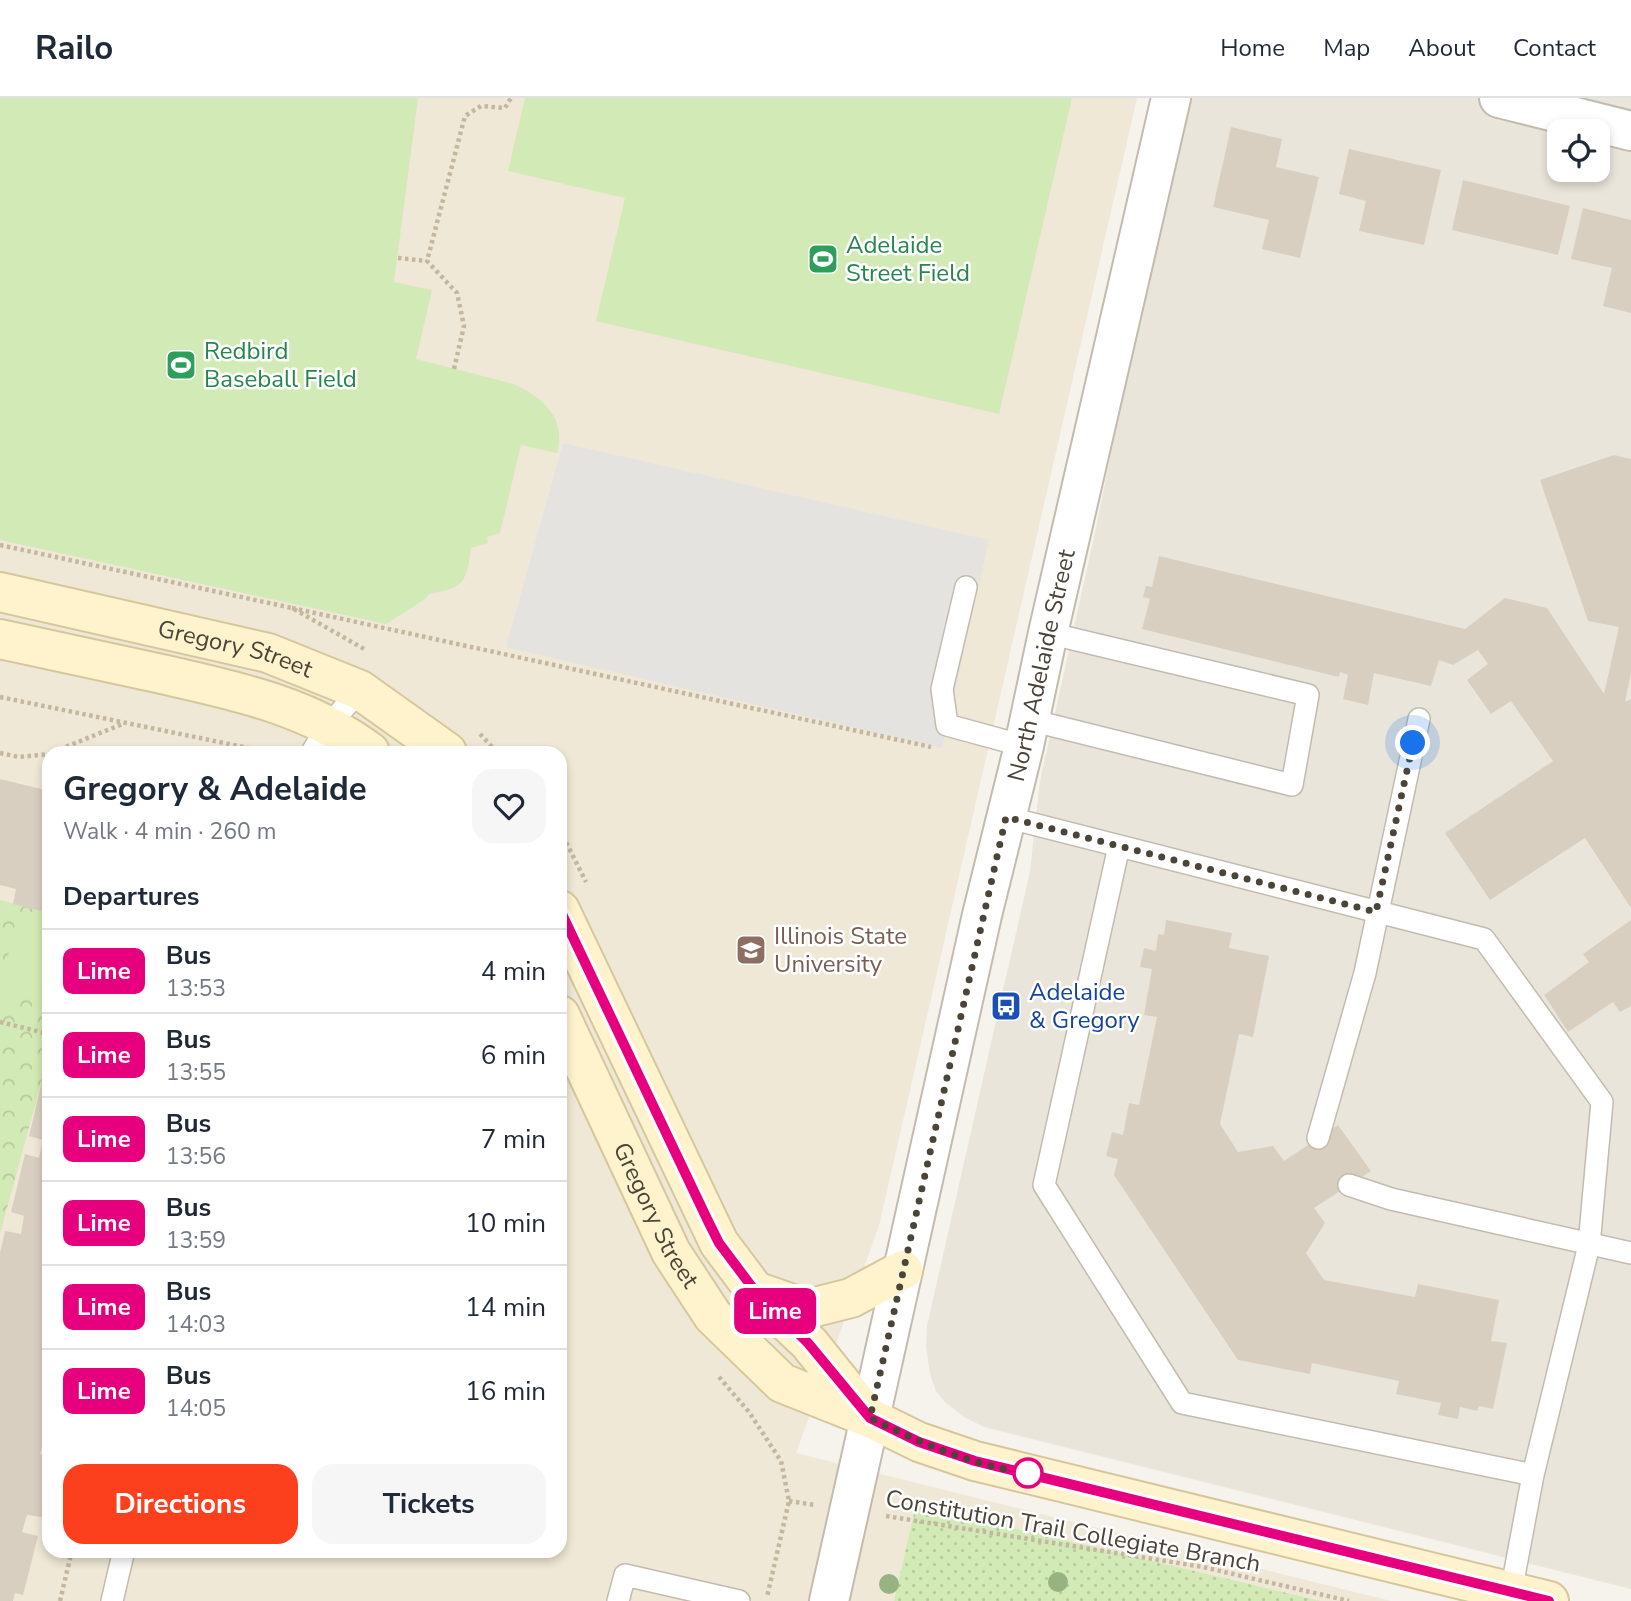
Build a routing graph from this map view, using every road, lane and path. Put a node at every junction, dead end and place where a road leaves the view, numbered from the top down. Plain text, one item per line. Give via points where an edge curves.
1 (511, 98) edge
2 (1171, 98) edge
3 (1499, 98) edge
4 (1631, 131) edge
5 (398, 258) dead end
6 (427, 261) junction
7 (454, 369) dead end
8 (966, 587) dead end
9 (0, 592) edge
10 (292, 608) dead end
11 (1048, 633) junction
12 (0, 639) edge
13 (360, 690) junction
14 (0, 697) edge
15 (1419, 719) dead end
16 (126, 723) junction
17 (1027, 733) junction
18 (320, 739) edge
19 (68, 746) edge
20 (237, 746) edge
21 (362, 746) edge
22 (439, 746) edge
23 (936, 749) dead end
24 (0, 753) edge
25 (42, 754) edge
26 (1006, 817) junction
27 (1119, 846) junction
28 (1376, 912) junction
29 (567, 926) edge
30 (0, 1022) edge
31 (567, 1030) edge
32 (42, 1032) edge
33 (1318, 1138) dead end
34 (1349, 1185) dead end
35 (1589, 1245) junction
36 (1631, 1253) edge
37 (903, 1270) junction
38 (755, 1291) junction
39 (749, 1412) dead end
40 (870, 1418) junction
41 (1533, 1475) junction
42 (789, 1501) junction
43 (849, 1511) junction
44 (70, 1558) edge
45 (122, 1558) edge
46 (1511, 1592) junction
47 (60, 1601) edge
48 (112, 1601) edge
49 (618, 1601) edge
50 (738, 1601) edge
51 (766, 1601) edge
52 (829, 1601) edge
53 (1349, 1601) edge
54 (1549, 1601) edge

1 - 6 path via 505,108 481,106 465,116
2 - 11 street, North Adelaide Street
3 - 4 street
5 - 6 path
6 - 7 path via 457,293 464,326
8 - 17 lane via 942,689 947,725
9 - 13 main road, Gregory Street via 268,653
10 - 23 path
11 - 17 street, North Adelaide Street
11 - 17 lane via 1308,695 1292,785
12 - 18 main road, Gregory Street via 242,692 292,709
13 - 18 lane
13 - 22 main road, Gregory Street
14 - 16 path
15 - 28 lane
16 - 19 path
16 - 20 path
17 - 26 street, North Adelaide Street
18 - 21 main road, Gregory Street via 348,736
24 - 25 path via 19,758
26 - 27 lane
26 - 37 street, North Adelaide Street
27 - 28 lane
27 - 41 lane via 1044,1185 1182,1403
28 - 33 lane via 1365,973
28 - 35 lane via 1484,939 1602,1102
29 - 38 main road, Gregory Street via 713,1232
30 - 32 path
31 - 40 main road, Gregory Street via 671,1252 713,1316 782,1383
34 - 35 lane
35 - 36 lane
35 - 41 lane
37 - 38 main road via 851,1298 807,1309
37 - 40 street, North Adelaide Street
38 - 40 main road, Gregory Street via 808,1343
39 - 42 path via 780,1461
40 - 43 street, North Adelaide Street
40 - 46 main road, Gregory Street via 919,1442 975,1461
41 - 46 lane
42 - 43 path, Constitution Trail Collegiate Branch
42 - 51 path
43 - 52 street, North Adelaide Street
43 - 53 path, Constitution Trail Collegiate Branch via 1203,1567
44 - 47 path
45 - 48 lane
46 - 54 main road, Gregory Street
49 - 50 lane via 625,1575

